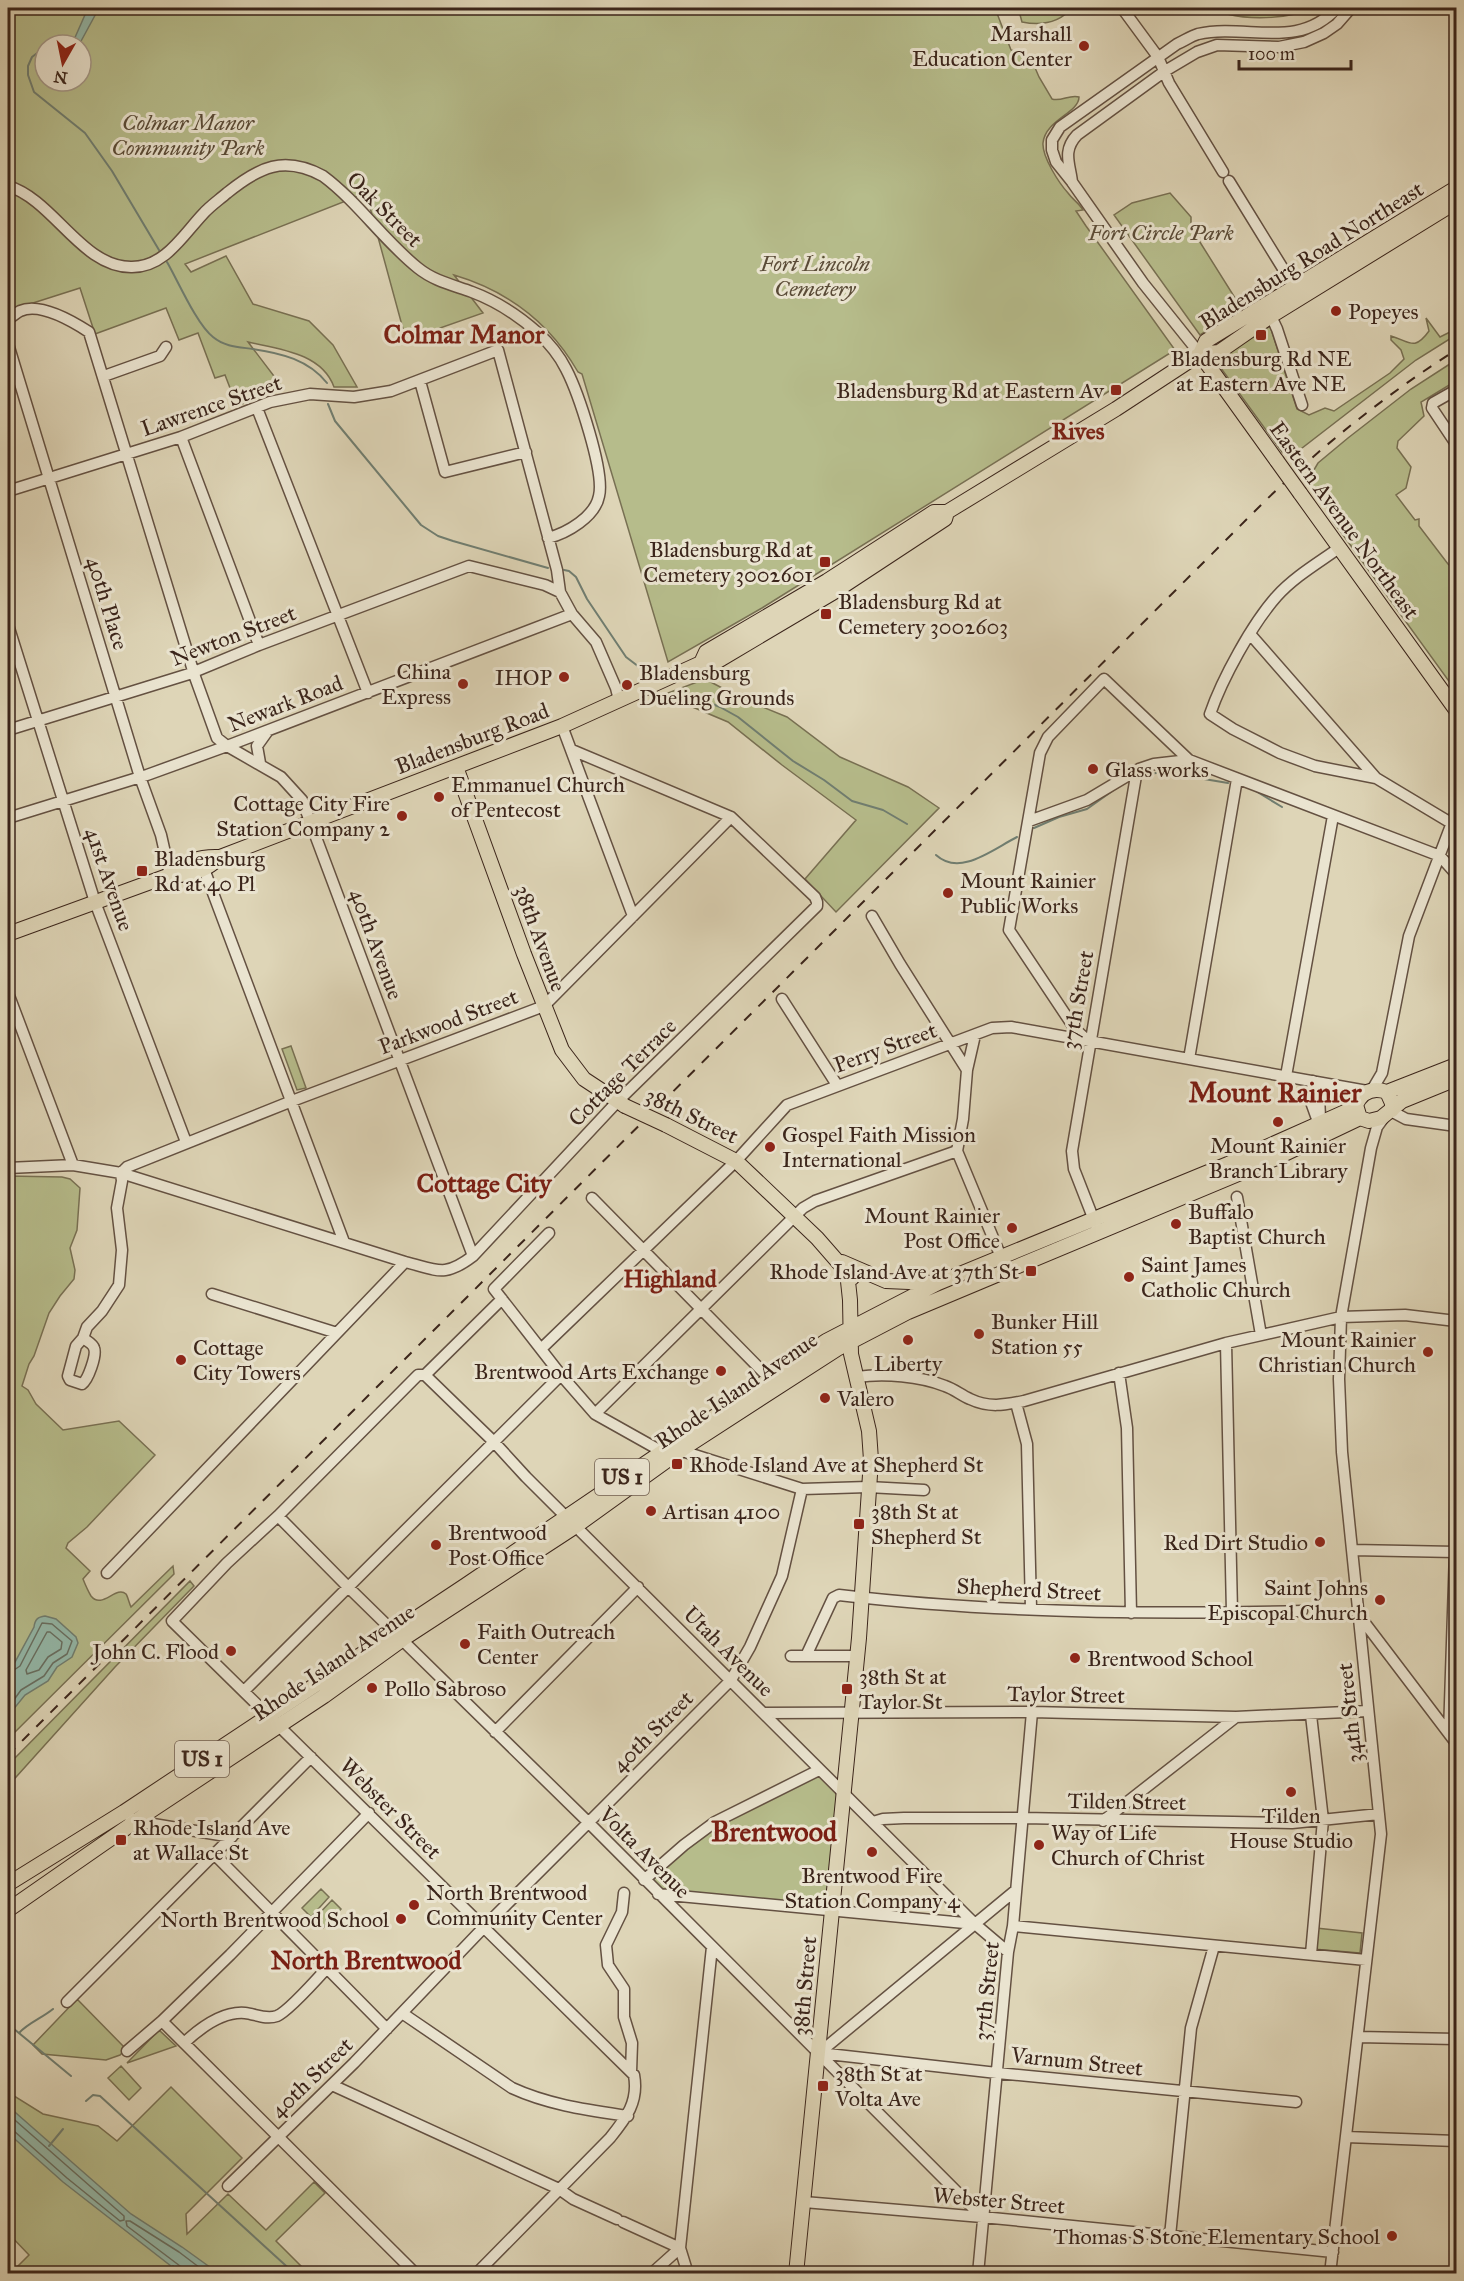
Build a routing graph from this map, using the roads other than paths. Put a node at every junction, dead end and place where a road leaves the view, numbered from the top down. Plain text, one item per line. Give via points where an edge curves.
1 (1122, 8) edge
2 (1337, 8) edge
3 (1352, 8) edge
4 (1158, 57) junction
5 (1165, 72) junction
6 (1072, 182) junction
7 (8, 186) edge
8 (1456, 188) edge
9 (1456, 202) edge
10 (1340, 266) junction
11 (1297, 292) junction
12 (1268, 310) junction
13 (8, 319) edge
14 (8, 344) edge
15 (166, 347) dead end
16 (1200, 354) junction
17 (104, 376) junction
18 (420, 381) junction
19 (1456, 390) edge
20 (1302, 405) dead end
21 (257, 408) junction
22 (181, 437) junction
23 (1456, 444) edge
24 (526, 452) junction
25 (126, 455) junction
26 (48, 479) junction
27 (8, 492) edge
28 (548, 538) junction
29 (1340, 548) junction
30 (560, 592) junction
31 (572, 614) junction
32 (338, 615) junction
33 (8, 625) edge
34 (1250, 634) junction
35 (259, 645) junction
36 (194, 671) junction
37 (368, 693) junction
38 (116, 697) junction
39 (619, 700) junction
40 (1456, 710) edge
41 (38, 721) junction
42 (562, 726) junction
43 (8, 730) edge
44 (267, 731) junction
45 (227, 746) junction
46 (572, 750) junction
47 (1189, 760) junction
48 (260, 764) junction
49 (456, 767) junction
50 (1137, 771) junction
51 (140, 777) junction
52 (1376, 778) junction
53 (1237, 779) junction
54 (63, 801) junction
55 (1456, 812) edge
56 (1333, 816) junction
57 (731, 817) junction
58 (8, 818) edge
59 (1029, 821) junction
60 (311, 822) junction
61 (1451, 823) junction
62 (1440, 856) junction
63 (220, 857) junction
64 (204, 869) junction
65 (1456, 874) edge
66 (170, 875) junction
67 (95, 902) junction
68 (633, 916) junction
69 (872, 916) dead end
70 (8, 934) edge
71 (8, 993) edge
72 (782, 999) dead end
73 (544, 1006) junction
74 (975, 1035) junction
75 (1089, 1041) junction
76 (951, 1043) junction
77 (1189, 1059) junction
78 (399, 1061) junction
79 (1456, 1065) edge
80 (967, 1070) junction
81 (1286, 1076) junction
82 (1456, 1079) edge
83 (1315, 1082) junction
84 (837, 1085) junction
85 (1338, 1086) junction
86 (1378, 1091) junction
87 (292, 1101) junction
88 (621, 1104) junction
89 (1359, 1111) junction
90 (1389, 1112) junction
91 (1456, 1126) edge
92 (1321, 1129) junction
93 (186, 1142) junction
94 (1371, 1148) junction
95 (957, 1151) junction
96 (736, 1161) junction
97 (73, 1165) junction
98 (8, 1168) edge
99 (121, 1173) junction
100 (1237, 1197) dead end
101 (592, 1198) dead end
102 (794, 1216) junction
103 (1097, 1226) junction
104 (549, 1233) dead end
105 (344, 1242) junction
106 (643, 1249) junction
107 (473, 1256) junction
108 (1001, 1257) junction
109 (405, 1262) junction
110 (843, 1266) junction
111 (938, 1283) junction
112 (212, 1294) dead end
113 (502, 1299) junction
114 (700, 1308) junction
115 (1341, 1317) junction
116 (1456, 1321) edge
117 (851, 1326) junction
118 (337, 1333) junction
119 (1261, 1335) junction
120 (83, 1338) dead end
121 (850, 1342) junction
122 (1226, 1343) junction
123 (542, 1348) junction
124 (1119, 1373) junction
125 (425, 1375) junction
126 (561, 1375) junction
127 (857, 1377) junction
128 (769, 1378) junction
129 (1016, 1403) junction
130 (595, 1414) junction
131 (1456, 1433) edge
132 (494, 1442) junction
133 (682, 1451) junction
134 (661, 1452) junction
135 (868, 1487) junction
136 (802, 1489) junction
137 (924, 1490) dead end
138 (278, 1516) junction
139 (571, 1521) junction
140 (1352, 1550) junction
141 (1456, 1552) edge
142 (107, 1573) dead end
143 (348, 1587) junction
144 (638, 1587) junction
145 (863, 1598) junction
146 (1031, 1608) junction
147 (1302, 1611) dead end
148 (1232, 1612) junction
149 (1131, 1613) junction
150 (1358, 1614) junction
151 (399, 1636) junction
152 (791, 1656) dead end
153 (806, 1656) junction
154 (858, 1656) junction
155 (731, 1680) junction
156 (244, 1691) junction
157 (1368, 1711) junction
158 (852, 1712) junction
159 (1032, 1712) junction
160 (763, 1713) junction
161 (1311, 1715) junction
162 (1236, 1717) junction
163 (273, 1721) junction
164 (495, 1732) junction
165 (1449, 1733) junction
166 (1456, 1743) edge
167 (311, 1757) junction
168 (819, 1770) junction
169 (844, 1794) junction
170 (124, 1812) junction
171 (369, 1813) junction
172 (1379, 1814) junction
173 (1023, 1818) junction
174 (1323, 1820) junction
175 (135, 1821) junction
176 (1103, 1821) junction
177 (588, 1822) junction
178 (873, 1822) junction
179 (232, 1837) junction
180 (215, 1855) junction
181 (644, 1880) junction
182 (8, 1884) edge
183 (1016, 1890) junction
184 (624, 1893) dead end
185 (658, 1894) junction
186 (8, 1910) edge
187 (832, 1910) junction
188 (272, 1912) junction
189 (975, 1924) junction
190 (1013, 1926) junction
191 (483, 1929) junction
192 (1214, 1946) junction
193 (712, 1947) junction
194 (1008, 1952) junction
195 (1311, 1954) junction
196 (1366, 1960) junction
197 (327, 1968) junction
198 (67, 2002) dead end
199 (402, 2013) junction
200 (162, 2021) junction
201 (387, 2029) junction
202 (1358, 2037) junction
203 (1456, 2039) edge
204 (184, 2043) junction
205 (128, 2051) dead end
206 (819, 2052) junction
207 (632, 2073) junction
208 (997, 2073) junction
209 (332, 2085) junction
210 (1186, 2091) junction
211 (1296, 2102) dead end
212 (628, 2116) junction
213 (278, 2136) junction
214 (1346, 2138) junction
215 (1456, 2141) edge
216 (228, 2186) dead end
217 (559, 2189) junction
218 (804, 2202) junction
219 (982, 2217) junction
220 (1170, 2236) junction
221 (680, 2248) junction
222 (1332, 2252) junction
223 (416, 2274) edge
224 (476, 2274) edge
225 (651, 2274) edge
226 (688, 2274) edge
227 (796, 2274) edge
228 (978, 2274) edge
229 (1330, 2274) edge

1 - 4 street
2 - 4 street via 1302,30 1277,34 1197,34
3 - 5 street via 1337,24 1304,42 1279,47 1217,45 1197,52
4 - 5 street
4 - 6 street via 1056,132 1052,150
5 - 6 street via 1070,142 1067,160
5 - 11 street
6 - 16 street
7 - 28 street, Oak Street via 34,199 76,239 107,261 130,267 147,265 162,257 212,205 248,177 269,167 293,165 323,176 424,273 482,296 523,321 549,344 565,368 579,400 600,479 600,495 589,513 564,532
8 - 10 main road, Bladensburg Road Northeast
9 - 10 main road, Bladensburg Road Northeast
10 - 11 main road, Bladensburg Road Northeast
11 - 12 main road, Bladensburg Road Northeast
12 - 16 main road, Bladensburg Road Northeast via 1206,341
12 - 20 street
13 - 17 street, 40th Avenue via 21,310 41,310 89,332
14 - 26 street, 40th Place
15 - 17 street via 160,356
16 - 29 main road, Eastern Avenue Northeast, bridge
16 - 39 main road, Bladensburg Road via 947,512 934,512 706,652 701,663
17 - 25 street, 40th Avenue
18 - 21 street, Lawrence Street via 373,395 310,394
18 - 24 street via 445,472
18 - 24 street, Lawrence Street via 498,350
19 - 23 street via 1433,403 1432,408
21 - 22 street, Lawrence Street
21 - 32 street
22 - 25 street, Lawrence Street
22 - 35 street
24 - 28 street
25 - 26 street, Lawrence Street
25 - 36 street, 40th Avenue
26 - 27 street, Lawrence Street
26 - 38 street, 40th Place
28 - 30 street
29 - 34 street via 1278,595
29 - 40 main road, Eastern Avenue Northeast
30 - 31 street
30 - 32 street, Newton Street via 469,566
31 - 37 street, Newark Road
31 - 39 street via 597,642
32 - 35 street, Newton Street
32 - 37 street
33 - 41 street, 41st Avenue
34 - 52 street
34 - 52 street via 1210,714 1280,753 1306,763
35 - 36 street, Newton Street
36 - 38 street, Newton Street
36 - 45 street, 40th Avenue via 217,738
37 - 44 street, Newark Road
38 - 41 street, Newton Street
38 - 51 street, 40th Place
39 - 42 main road, Bladensburg Road
41 - 43 street, Newton Street
41 - 54 street, 41st Avenue
42 - 46 street
42 - 49 main road, Bladensburg Road
44 - 45 street, Newark Road
44 - 48 street via 257,746
45 - 48 street, 40th Avenue
45 - 51 street, Newark Road
46 - 57 street
46 - 68 street
47 - 50 street via 1154,764
47 - 53 street
47 - 59 street via 1104,679 1044,744
48 - 60 street, 40th Avenue via 289,784 302,800
49 - 60 main road, Bladensburg Road
49 - 73 main road, 38th Avenue
50 - 59 street via 1087,800
50 - 75 street, 37th Street
51 - 54 street, Newark Road
51 - 66 street, 40th Place via 161,835
52 - 61 street
53 - 56 street
53 - 77 street
54 - 58 street, Newark Road
54 - 67 street, 41st Avenue
55 - 61 street
56 - 62 street
56 - 81 street
57 - 68 street, Parkwood Street
57 - 88 street, Cottage Terrace via 814,897 817,906
59 - 75 street via 1009,930 1075,1029
60 - 63 main road, Bladensburg Road
60 - 78 street, 40th Avenue
61 - 62 street
62 - 65 street
62 - 86 street via 1409,936
63 - 64 main road, Bladensburg Road
63 - 66 main road, Bladensburg Road via 204,856 183,864
64 - 66 main road, Bladensburg Road via 186,876
64 - 87 street
66 - 67 main road, Bladensburg Road
67 - 70 main road, Bladensburg Road
67 - 93 street, 41st Avenue
68 - 73 street, Parkwood Street
69 - 76 street
71 - 97 street
72 - 84 street
73 - 78 street, Parkwood Street
73 - 88 main road, 38th Avenue via 571,1064 584,1079
74 - 75 street, Perry Street via 1002,1026
74 - 76 street, Perry Street
74 - 80 street
75 - 77 street, Perry Street
75 - 103 street, 37th Street via 1072,1151 1074,1168
76 - 80 street
76 - 84 street, Perry Street
77 - 81 street, Perry Street
78 - 87 street, Parkwood Street
78 - 107 street, 40th Avenue
79 - 86 main road, US 1
80 - 95 street
81 - 83 street, Perry Street
82 - 90 main road, US 1 via 1402,1101
83 - 85 street, Perry Street
83 - 92 street via 1311,1102
84 - 96 street, Perry Street via 787,1104
85 - 86 street, Perry Street
85 - 89 street, Perry Street
86 - 89 main road, US 1
86 - 90 main road via 1392,1102
87 - 93 street, Parkwood Street
87 - 105 street
88 - 96 main road, 38th Street, bridge
88 - 107 street, Cottage Terrace
89 - 90 main road, US 1 via 1375,1120
89 - 92 main road, Rhode Island Avenue / US 1 via 1346,1112
89 - 94 street, 34th Street
90 - 91 street via 1406,1119
90 - 94 street, 34th Street via 1379,1123
92 - 103 main road, Rhode Island Avenue / US 1
93 - 99 street, Parkwood Street
94 - 115 street, 34th Street
95 - 102 street via 815,1200
95 - 108 street
96 - 102 main road, 38th Street
96 - 106 street, Perry Street
97 - 98 street
97 - 99 street
99 - 105 street
99 - 120 street via 117,1208 122,1250 119,1286
100 - 119 street
101 - 106 street
102 - 110 main road, 38th Street
102 - 114 street
103 - 108 main road, Rhode Island Avenue / US 1
103 - 121 main road, Rhode Island Avenue / US 1
104 - 113 street via 494,1288
105 - 109 street
106 - 114 street
106 - 123 street, Perry Street
107 - 109 street, Cottage Terrace via 457,1268 442,1271
108 - 111 main road, Rhode Island Avenue / US 1
109 - 118 street
110 - 111 main road via 886,1281
110 - 117 main road, 38th Street via 855,1284 856,1315
111 - 117 main road, Rhode Island Avenue / US 1
112 - 118 street
113 - 123 street
113 - 125 street
114 - 128 street
114 - 130 street
115 - 116 street via 1405,1315
115 - 119 street
115 - 140 street, 34th Street via 1342,1452
117 - 121 main road, 38th Street
117 - 128 main road, Rhode Island Avenue / US 1
118 - 142 street
119 - 122 street
121 - 127 main road, 38th Street
121 - 133 main road, Rhode Island Avenue / US 1
122 - 124 street
122 - 148 street
123 - 126 street
124 - 129 street
124 - 149 street via 1128,1428
125 - 132 street, Utah Avenue
125 - 138 street via 418,1375
126 - 130 street
126 - 132 street
127 - 129 street via 932,1382 990,1407
127 - 135 main road, 38th Street via 869,1431
128 - 134 main road, Rhode Island Avenue / US 1
129 - 146 street via 1027,1444
130 - 134 street
131 - 141 street
132 - 139 street, Utah Avenue
132 - 143 street
133 - 136 street
133 - 139 main road, Rhode Island Avenue / US 1
134 - 139 main road, Rhode Island Avenue / US 1
135 - 136 street
135 - 137 street
135 - 145 main road, 38th Street
136 - 155 street, 40th Street via 782,1576
138 - 143 street, Volta Avenue
138 - 156 street, Webster Street via 172,1621
139 - 144 street, Utah Avenue
139 - 151 main road, Rhode Island Avenue / US 1
140 - 141 street
140 - 150 street, 34th Street
141 - 165 street
143 - 151 street, Volta Avenue
143 - 156 street
144 - 155 street, Utah Avenue
144 - 164 street
145 - 146 street, Shepherd Street
145 - 153 street, Shepherd Street via 833,1598
145 - 154 main road, 38th Street
146 - 149 street, Shepherd Street
147 - 148 street, Shepherd Street
148 - 149 street, Shepherd Street
150 - 157 street, 34th Street
150 - 165 street
151 - 163 main road, Rhode Island Avenue / US 1 via 324,1696
151 - 164 street, Volta Avenue
152 - 153 street
153 - 154 street
154 - 158 main road, 38th Street
155 - 160 street, Utah Avenue
155 - 177 street, 40th Street
156 - 163 street, Webster Street
157 - 161 street, Taylor Street
157 - 172 street, 34th Street
158 - 159 street, Taylor Street
158 - 160 street, Taylor Street
158 - 169 main road, 38th Street
159 - 162 street, Taylor Street
159 - 173 street, 37th Street
160 - 168 street, Utah Avenue
161 - 162 street, Taylor Street
161 - 174 street
162 - 176 street
163 - 167 street, Webster Street
163 - 170 main road, Rhode Island Avenue / US 1
163 - 175 main road, Rhode Island Avenue / US 1
164 - 177 street, Volta Avenue
165 - 166 street
167 - 171 street, Webster Street
167 - 179 street
168 - 169 street, Utah Avenue
168 - 181 street via 716,1822
169 - 178 street, Utah Avenue
169 - 187 main road, 38th Street
170 - 175 street
170 - 182 main road, Rhode Island Avenue / US 1
171 - 188 street
171 - 191 street, Webster Street
172 - 174 street, Tilden Street
172 - 196 street, 34th Street via 1381,1834
173 - 176 street, Tilden Street
173 - 178 street, Tilden Street via 904,1818
173 - 183 street, 37th Street
174 - 176 street, Tilden Street
174 - 195 street
175 - 179 street
175 - 186 main road, Rhode Island Avenue / US 1
177 - 181 street, Volta Avenue
177 - 191 street, 40th Street
178 - 189 street, Utah Avenue
179 - 180 street
180 - 188 street
180 - 198 street
181 - 185 street, Volta Avenue
183 - 189 street
183 - 190 street, 37th Street
184 - 207 street via 622,1912 606,1944 608,1965 624,1989
185 - 187 street
185 - 193 street, Volta Avenue
187 - 189 street
187 - 206 main road, 38th Street
188 - 197 street
188 - 200 street
189 - 194 street, Utah Avenue
189 - 206 street
190 - 192 street
190 - 194 street, 37th Street
191 - 199 street, 40th Street
191 - 207 street, Webster Street
192 - 195 street
192 - 210 street via 1191,2028
193 - 206 street, Volta Avenue
193 - 221 street
194 - 208 street, 37th Street
195 - 196 street
196 - 202 street, 34th Street
197 - 201 street
197 - 204 street via 280,2015 268,2018 231,2013 205,2026
199 - 201 street, 40th Street
199 - 212 street via 525,2094 561,2105
200 - 204 street
200 - 205 street
201 - 209 street, 40th Street
202 - 203 street
202 - 214 street, 34th Street
204 - 213 street
206 - 208 street, Varnum Street
206 - 218 main road, 38th Street
206 - 219 street, Volta Avenue
207 - 212 street via 636,2090
208 - 210 street, Varnum Street
208 - 219 street, 37th Street
209 - 213 street, 40th Street
209 - 217 street
210 - 211 street, Varnum Street
210 - 220 street
212 - 217 street
213 - 216 street, 40th Street
213 - 223 street
214 - 215 street
214 - 222 street, 34th Street
217 - 221 street
217 - 224 street
218 - 219 street, Webster Street
218 - 227 main road, 38th Street
219 - 220 street, Webster Street
219 - 228 street, 37th Street
220 - 222 street, Webster Street
221 - 225 street
221 - 226 street
222 - 229 street, 34th Street

